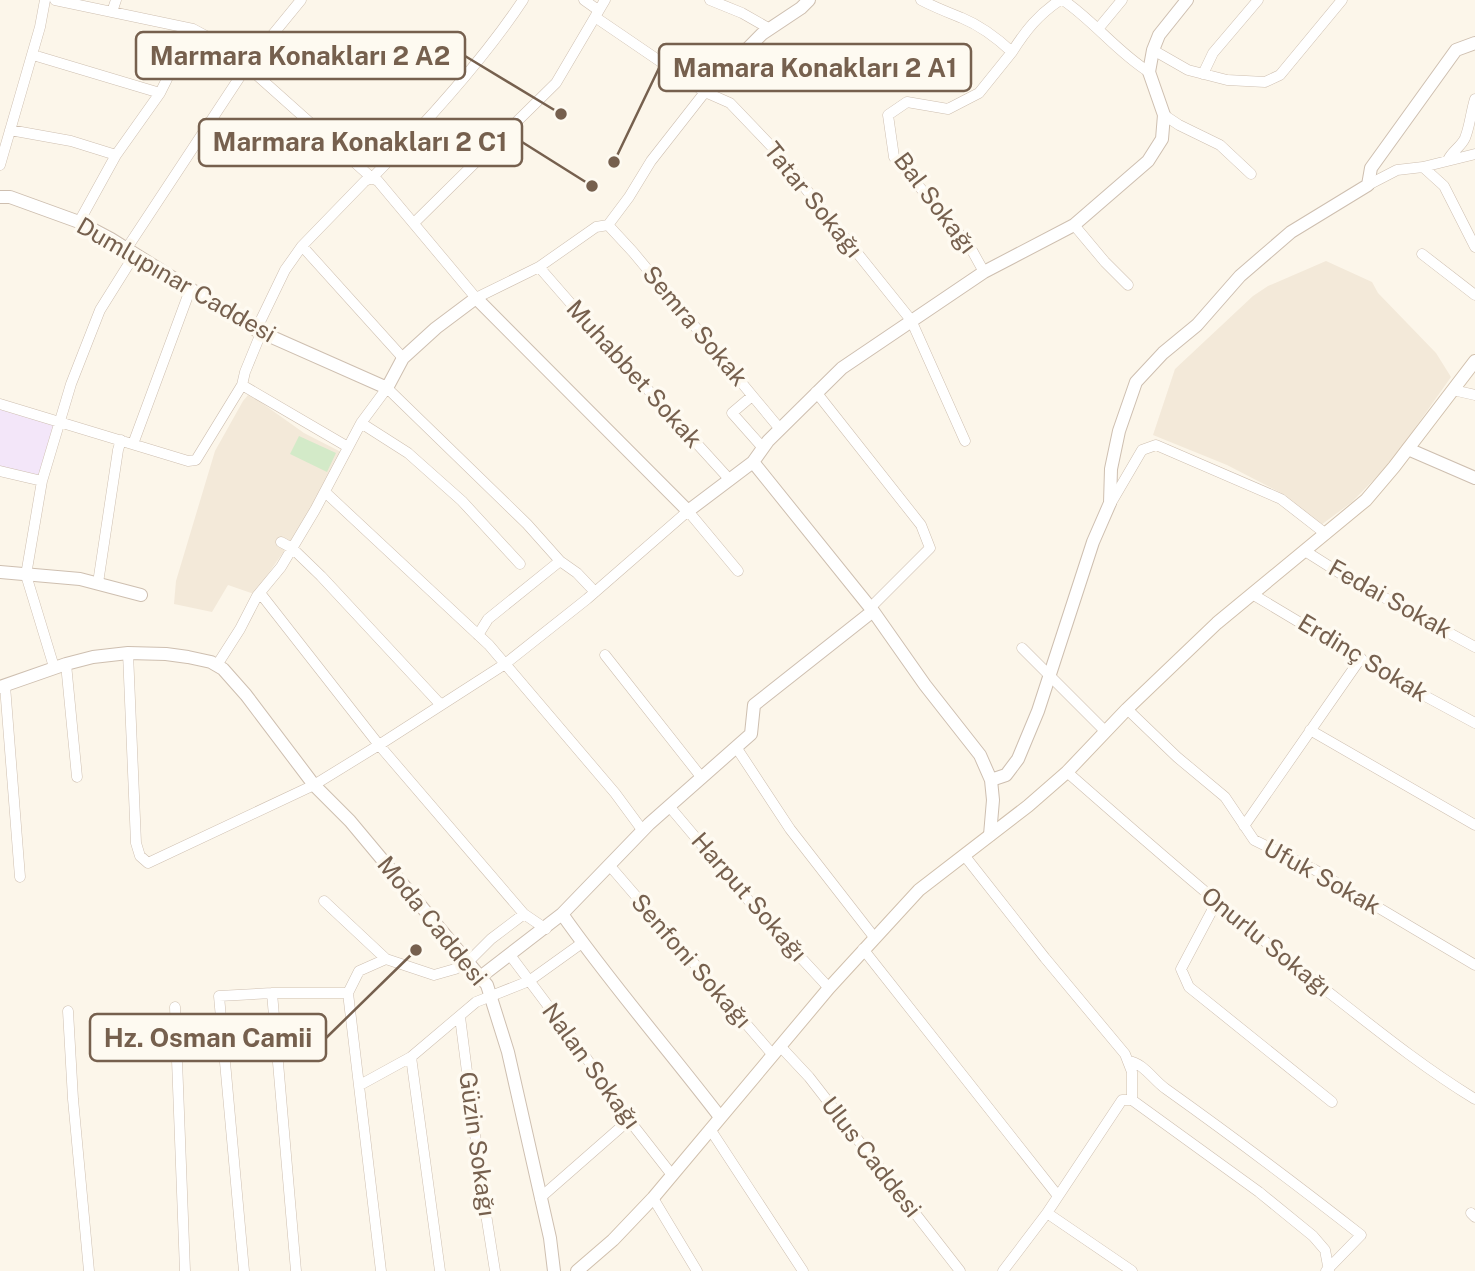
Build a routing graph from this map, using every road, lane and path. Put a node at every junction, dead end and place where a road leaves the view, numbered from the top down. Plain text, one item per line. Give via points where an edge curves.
1 (45, 0) edge
2 (55, 0) edge
3 (116, 0) edge
4 (301, 0) edge
5 (523, 0) edge
6 (584, 0) edge
7 (605, 0) edge
8 (710, 0) edge
9 (809, 0) edge
10 (921, 0) edge
11 (944, 0) edge
12 (1061, 0) edge
13 (1122, 0) edge
14 (1187, 0) edge
15 (1258, 0) edge
16 (1342, 0) edge
17 (112, 12) junction
18 (942, 12) junction
19 (597, 14) junction
20 (181, 27) junction
21 (770, 29) junction
22 (1098, 29) junction
23 (1475, 43) edge
24 (1153, 50) junction
25 (1012, 52) junction
26 (33, 55) junction
27 (247, 66) junction
28 (1149, 72) junction
29 (1203, 74) junction
30 (705, 92) junction
31 (160, 93) junction
32 (1475, 99) edge
33 (1164, 115) junction
34 (10, 130) junction
35 (1475, 153) edge
36 (116, 155) junction
37 (1448, 160) junction
38 (0, 165) edge
39 (1423, 167) junction
40 (1251, 174) dead end
41 (372, 178) junction
42 (1368, 185) junction
43 (0, 197) edge
44 (79, 222) junction
45 (414, 223) junction
46 (608, 225) junction
47 (1074, 225) junction
48 (302, 246) junction
49 (1475, 247) edge
50 (131, 251) junction
51 (1422, 254) dead end
52 (539, 267) junction
53 (984, 272) junction
54 (1128, 285) dead end
55 (190, 290) junction
56 (1475, 295) edge
57 (476, 298) junction
58 (911, 320) junction
59 (258, 331) junction
60 (403, 358) junction
61 (1475, 361) edge
62 (242, 385) junction
63 (387, 388) junction
64 (1453, 390) junction
65 (816, 392) junction
66 (1475, 395) edge
67 (752, 396) junction
68 (0, 404) edge
69 (59, 421) junction
70 (361, 423) junction
71 (780, 429) junction
72 (121, 440) junction
73 (965, 441) dead end
74 (133, 443) junction
75 (348, 447) junction
76 (763, 448) junction
77 (1408, 449) junction
78 (753, 462) junction
79 (0, 471) edge
80 (1475, 478) edge
81 (730, 480) junction
82 (41, 481) junction
83 (325, 492) junction
84 (1110, 503) junction
85 (688, 511) junction
86 (1326, 534) junction
87 (281, 542) dead end
88 (292, 548) junction
89 (1305, 551) junction
90 (560, 561) junction
91 (520, 564) dead end
92 (738, 571) dead end
93 (0, 572) edge
94 (26, 575) junction
95 (98, 583) junction
96 (595, 592) junction
97 (260, 593) junction
98 (1252, 594) junction
99 (141, 595) dead end
100 (871, 609) junction
101 (478, 635) junction
102 (1475, 647) edge
103 (1023, 648) dead end
104 (128, 653) junction
105 (605, 654) dead end
106 (1361, 658) junction
107 (505, 664) junction
108 (216, 665) junction
109 (60, 666) junction
110 (1049, 677) junction
111 (2, 687) edge
112 (440, 704) junction
113 (1127, 709) junction
114 (1473, 718) edge
115 (1310, 730) junction
116 (1105, 731) junction
117 (379, 744) junction
118 (736, 747) junction
119 (1067, 772) junction
120 (77, 777) dead end
121 (702, 778) junction
122 (991, 780) junction
123 (314, 785) junction
124 (669, 806) junction
125 (1475, 825) edge
126 (1244, 826) junction
127 (643, 831) junction
128 (990, 835) junction
129 (964, 855) junction
130 (610, 866) junction
131 (20, 877) dead end
132 (324, 901) dead end
133 (1216, 903) junction
134 (524, 914) junction
135 (562, 914) junction
136 (546, 929) junction
137 (874, 937) junction
138 (582, 943) junction
139 (863, 949) junction
140 (510, 955) junction
141 (386, 959) junction
142 (467, 963) junction
143 (1475, 965) edge
144 (479, 978) junction
145 (529, 981) junction
146 (829, 988) junction
147 (272, 993) junction
148 (348, 993) junction
149 (492, 996) junction
150 (175, 1007) dead end
151 (68, 1011) dead end
152 (460, 1017) junction
153 (776, 1050) junction
154 (411, 1057) junction
155 (1128, 1061) junction
156 (360, 1085) junction
157 (1475, 1099) edge
158 (1132, 1100) junction
159 (1332, 1102) dead end
160 (720, 1117) junction
161 (629, 1120) junction
162 (710, 1129) junction
163 (672, 1175) junction
164 (1058, 1196) junction
165 (540, 1198) junction
166 (653, 1198) junction
167 (1047, 1213) junction
168 (1328, 1270) edge
169 (89, 1271) edge
170 (185, 1271) edge
171 (244, 1271) edge
172 (296, 1271) edge
173 (381, 1271) edge
174 (440, 1271) edge
175 (495, 1271) edge
176 (554, 1271) edge
177 (577, 1271) edge
178 (697, 1271) edge
179 (803, 1271) edge
180 (960, 1271) edge
181 (1003, 1271) edge
182 (1132, 1271) edge

1 - 26 street
2 - 17 street
3 - 17 street
4 - 27 street
5 - 41 street via 465,75
6 - 19 street, Tatar Sokağı
7 - 19 street
8 - 21 street
9 - 21 street
10 - 18 street
11 - 18 street
12 - 22 street
12 - 25 street via 1041,13
13 - 22 street
14 - 24 street
15 - 29 street via 1213,53
16 - 29 street via 1280,75 1252,83
17 - 20 street
18 - 25 street via 963,18
19 - 30 street, Tatar Sokağı
19 - 45 street via 556,83
20 - 27 street via 223,45
20 - 31 street
21 - 30 street
22 - 28 street
23 - 42 street via 1456,50 1371,168
24 - 28 street
24 - 29 street
25 - 53 street, Bal Sokağı via 979,93 948,109 906,102 888,115 894,157 969,245
26 - 31 street
26 - 34 street
27 - 41 street
27 - 50 street
28 - 33 street
30 - 46 street
30 - 58 street, Tatar Sokağı via 730,103 746,118
31 - 36 street
32 - 37 street via 1466,136
33 - 40 street via 1220,145
33 - 47 street via 1162,139 1148,161
34 - 36 street
34 - 38 street
35 - 37 street
36 - 44 street
37 - 39 street
39 - 42 street via 1397,170
39 - 49 street via 1444,186
41 - 45 street
41 - 48 street
42 - 84 street via 1291,232 1240,276 1198,326 1136,382 1119,431
43 - 44 street, Dumlupınar Caddesi
44 - 50 street, Dumlupınar Caddesi
45 - 57 street
46 - 52 street via 596,228
46 - 67 street, Semra Sokak
47 - 53 street
47 - 54 street
48 - 59 street via 285,270
48 - 60 street
50 - 55 street, Dumlupınar Caddesi
50 - 69 street via 100,310
51 - 56 street
52 - 57 street
52 - 81 street, Muhabbet Sokak
53 - 58 street
55 - 59 street, Dumlupınar Caddesi
55 - 74 street
57 - 60 street
57 - 85 street
58 - 65 street
58 - 73 street, Tatar Sokağı
59 - 62 street
59 - 63 street, Dumlupınar Caddesi
60 - 63 street
61 - 64 street
62 - 74 street via 197,460
62 - 75 street
63 - 70 street
63 - 90 street
64 - 66 street
64 - 77 street
65 - 71 street
65 - 100 street via 921,525 930,548
67 - 71 street, Semra Sokak
67 - 76 street via 732,413
68 - 69 street
69 - 72 street
69 - 82 street
70 - 75 street
70 - 91 street via 417,461 462,501
71 - 76 street
72 - 74 street
72 - 95 street
75 - 83 street
76 - 78 street
77 - 80 street
77 - 86 street via 1366,500
78 - 81 street
78 - 100 street
79 - 82 street
81 - 85 street
82 - 94 street
83 - 88 street
83 - 101 street
84 - 86 street via 1142,450 1156,445 1281,499
84 - 110 street
85 - 92 street
85 - 96 street
86 - 89 street
87 - 88 street
88 - 97 street
88 - 112 street
89 - 98 street
89 - 102 street, Fedai Sokak
90 - 96 street
90 - 101 street via 488,619
93 - 94 street
94 - 95 street
94 - 109 street
95 - 99 street
96 - 107 street
97 - 108 street
97 - 117 street
98 - 106 street, Erdinç Sokak
98 - 113 street
100 - 118 street via 754,705 751,734
100 - 122 street via 980,755
101 - 107 street
103 - 110 street
104 - 108 street via 166,654
104 - 109 street
104 - 123 street via 136,843 148,863
105 - 121 street
106 - 114 street, Erdinç Sokak
106 - 115 street
107 - 112 street
107 - 127 street
108 - 123 street, Moda Caddesi via 246,695
109 - 111 street
109 - 120 street
110 - 116 street
110 - 122 street via 1018,759 1006,775
111 - 131 street
112 - 117 street
113 - 116 street
113 - 126 street, Ufuk Sokak via 1225,797
115 - 125 street
115 - 126 street
116 - 119 street
117 - 123 street
117 - 134 street
118 - 121 street
118 - 137 street via 790,829
119 - 128 street
119 - 133 street, Onurlu Sokağı
121 - 124 street
122 - 128 street
123 - 142 street, Moda Caddesi via 350,821
124 - 127 street
124 - 146 street, Harput Sokağı
126 - 143 street, Ufuk Sokak via 1254,840 1315,870
127 - 130 street
128 - 129 street
129 - 137 street via 919,890
129 - 155 street
130 - 135 street
130 - 153 street, Senfoni Sokağı
132 - 141 street
133 - 157 street, Onurlu Sokağı via 1401,1048
133 - 159 street via 1181,969 1189,987
134 - 136 street
134 - 142 street
135 - 136 street
135 - 138 street
136 - 140 street
137 - 139 street
138 - 145 street
138 - 160 street
139 - 146 street
139 - 164 street
140 - 144 street
140 - 145 street, Nalan Sokağı
141 - 142 street via 434,975
141 - 148 street via 359,971
142 - 144 street, Moda Caddesi
144 - 149 street, Moda Caddesi
145 - 149 street
145 - 161 street, Nalan Sokağı
146 - 153 street
147 - 148 street
147 - 171 street via 219,996
147 - 172 street
148 - 156 street
149 - 152 street
149 - 165 street, Moda Caddesi
150 - 170 street
151 - 169 street
152 - 154 street
152 - 175 street, Güzin Sokağı
153 - 160 street
153 - 180 street, Ulus Caddesi via 809,1077
154 - 156 street
154 - 174 street
155 - 158 street
155 - 168 street via 1136,1062 1157,1083 1361,1235
156 - 173 street
158 - 164 street via 1122,1100
158 - 168 street via 1313,1236 1325,1250
160 - 162 street
161 - 163 street, Nalan Sokağı
161 - 165 street
162 - 163 street
162 - 179 street
163 - 166 street
164 - 167 street
165 - 176 street, Moda Caddesi
166 - 177 street
166 - 178 street
167 - 181 street
167 - 182 street

